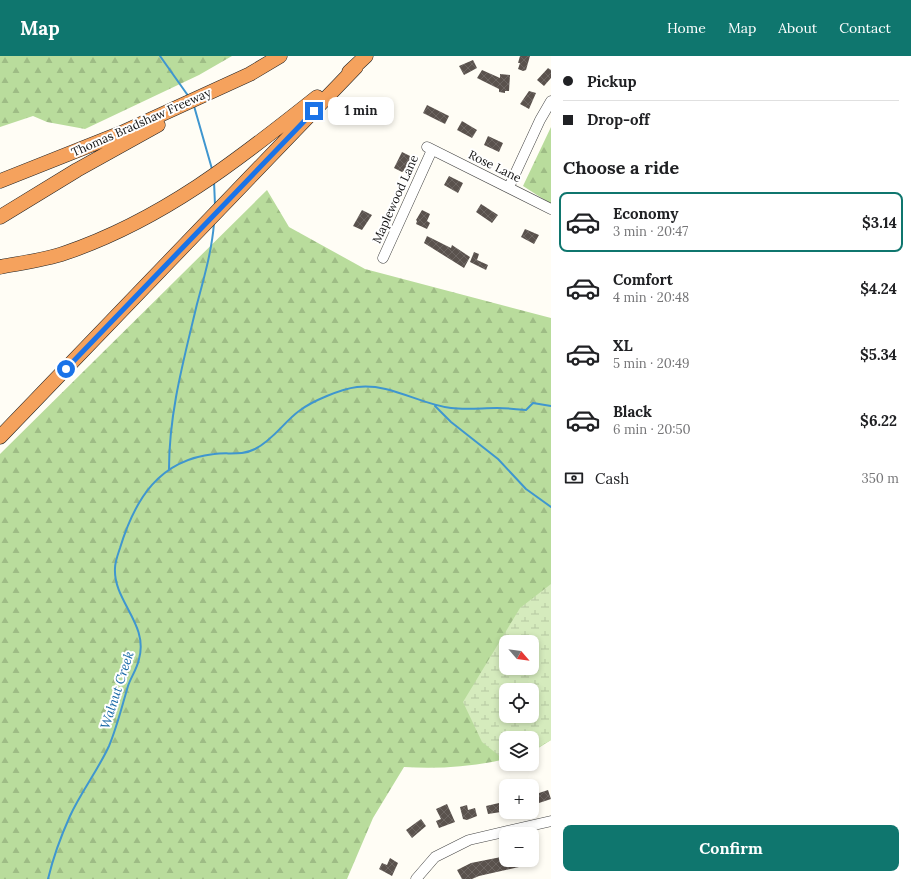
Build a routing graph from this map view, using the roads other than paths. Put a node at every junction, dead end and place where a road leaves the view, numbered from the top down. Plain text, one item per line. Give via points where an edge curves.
1 (280, 56) edge
2 (366, 56) edge
3 (356, 67) junction
4 (250, 74) junction
5 (551, 101) edge
6 (429, 148) joint
7 (0, 181) edge
8 (509, 187) junction
9 (551, 209) edge
10 (0, 217) edge
11 (383, 258) dead end
12 (0, 267) edge
13 (0, 437) edge
14 (551, 822) edge
15 (416, 879) edge

1 - 4 highway, Thomas Bradshaw Freeway
2 - 3 highway
3 - 12 highway via 222,171 147,218 64,254
3 - 13 highway
4 - 7 highway, Thomas Bradshaw Freeway via 121,133
4 - 10 highway via 77,170
5 - 8 street
6 - 8 street, Rose Lane
6 - 11 street, Maplewood Lane
8 - 9 street, Rose Lane
14 - 15 street via 469,840 435,857

